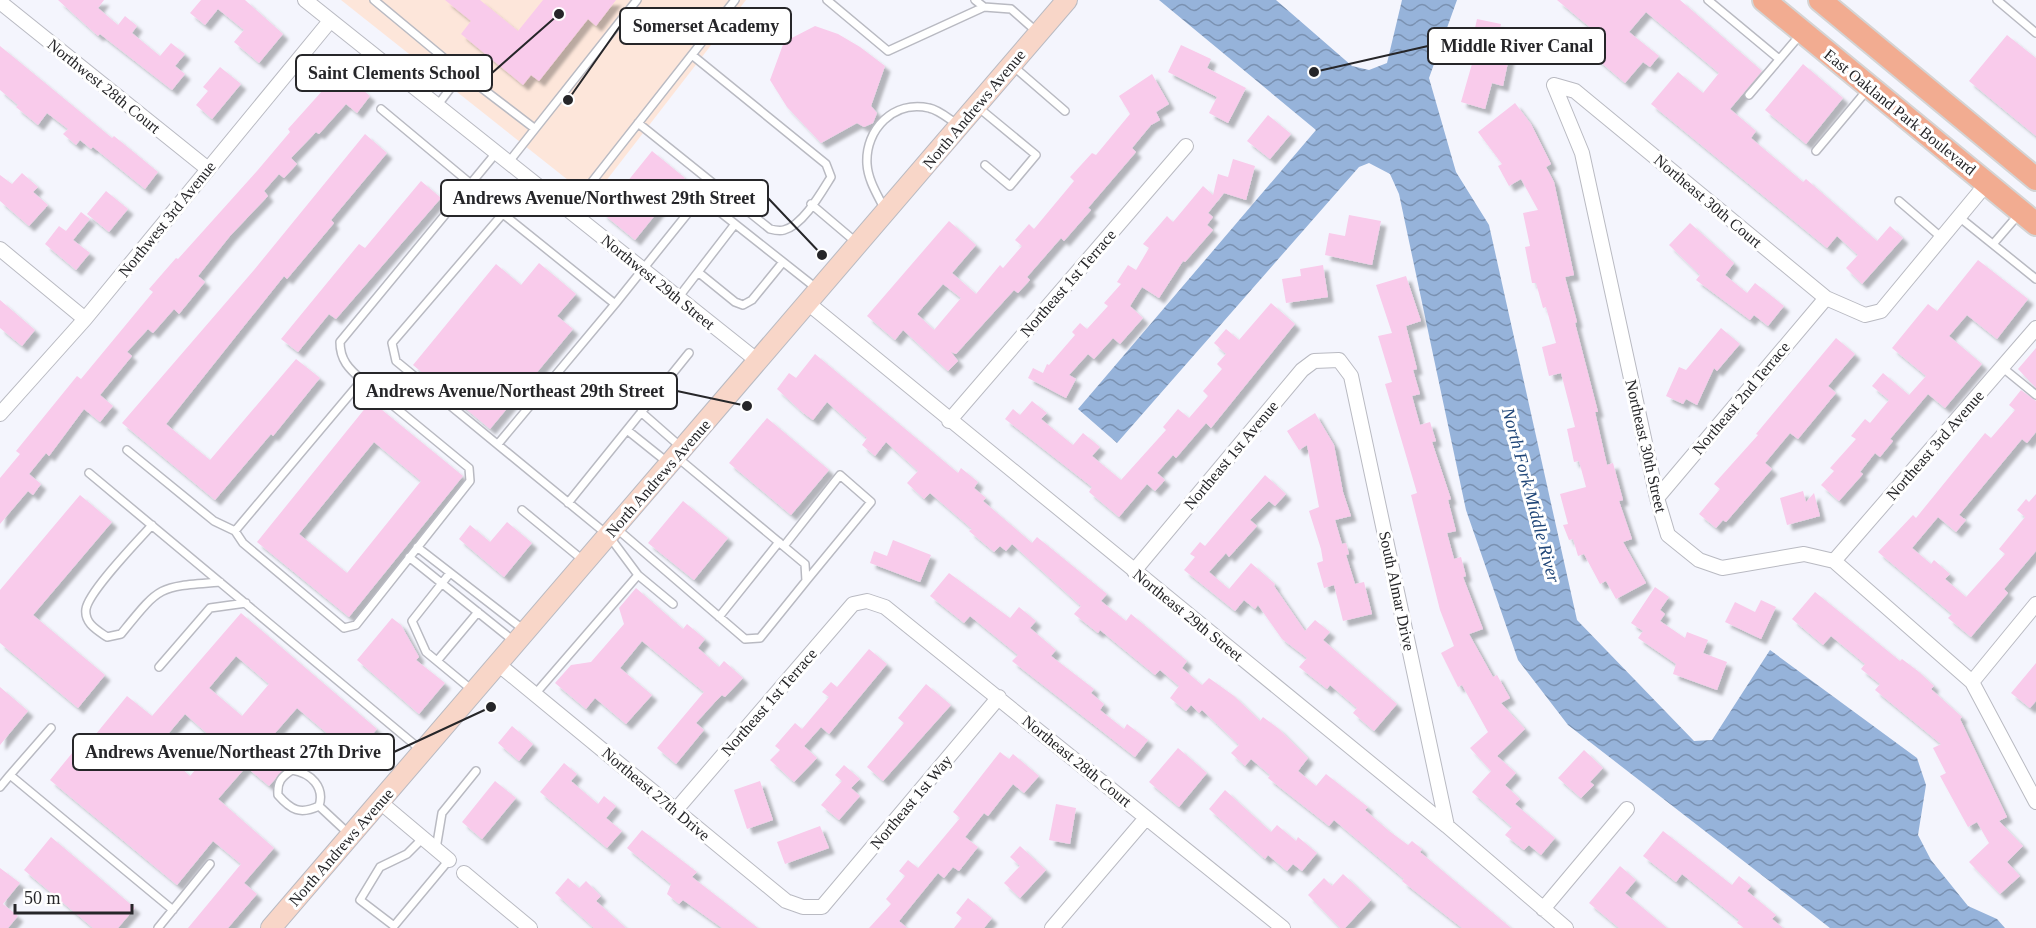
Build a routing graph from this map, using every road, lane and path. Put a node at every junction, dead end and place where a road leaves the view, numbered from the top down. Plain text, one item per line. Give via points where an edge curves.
1 (305, 0) edge
2 (374, 0) edge
3 (637, 0) edge
4 (735, 0) edge
5 (827, 0) edge
6 (975, 0) edge
7 (1708, 0) edge
8 (1764, 0) edge
9 (1820, 0) edge
10 (1997, 0) edge
11 (0, 2) edge
12 (1063, 2) edge
13 (984, 7) junction
14 (330, 21) junction
15 (1853, 27) junction
16 (1802, 32) junction
17 (1039, 33) junction
18 (2036, 33) edge
19 (692, 55) junction
20 (1779, 59) junction
21 (1012, 66) junction
22 (462, 73) junction
23 (1554, 85) joint
24 (1869, 87) junction
25 (1749, 95) dead end
26 (437, 106) junction
27 (977, 106) junction
28 (381, 109) dead end
29 (1065, 111) dead end
30 (638, 123) junction
31 (960, 126) junction
32 (534, 128) junction
33 (1186, 146) dead end
34 (1816, 151) dead end
35 (496, 153) junction
36 (508, 163) junction
37 (985, 165) dead end
38 (208, 169) junction
39 (2034, 173) edge
40 (531, 181) junction
41 (712, 183) junction
42 (1987, 183) junction
43 (471, 184) junction
44 (701, 197) junction
45 (1899, 201) dead end
46 (811, 204) junction
47 (569, 211) junction
48 (886, 213) junction
49 (503, 214) junction
50 (1959, 217) junction
51 (2028, 218) edge
52 (735, 224) junction
53 (1942, 238) junction
54 (1994, 243) junction
55 (859, 244) junction
56 (0, 249) edge
57 (783, 262) junction
58 (643, 270) junction
59 (698, 272) junction
60 (2036, 279) edge
61 (814, 297) junction
62 (678, 298) junction
63 (1826, 298) junction
64 (615, 304) junction
65 (85, 319) junction
66 (2036, 328) edge
67 (689, 353) dead end
68 (1339, 360) joint
69 (759, 362) junction
70 (2003, 368) junction
71 (362, 380) junction
72 (2036, 395) edge
73 (641, 412) junction
74 (0, 414) edge
75 (950, 421) junction
76 (627, 430) junction
77 (498, 444) junction
78 (127, 450) dead end
79 (677, 457) junction
80 (89, 473) dead end
81 (1657, 498) junction
82 (568, 503) junction
83 (522, 510) dead end
84 (152, 525) junction
85 (235, 531) junction
86 (612, 532) junction
87 (782, 544) junction
88 (417, 547) junction
89 (409, 557) junction
90 (1834, 561) junction
91 (586, 563) junction
92 (1134, 571) junction
93 (450, 573) junction
94 (638, 575) junction
95 (806, 581) junction
96 (220, 582) junction
97 (442, 583) junction
98 (867, 601) joint
99 (246, 603) junction
100 (673, 604) dead end
101 (2036, 604) edge
102 (478, 612) junction
103 (719, 617) junction
104 (521, 637) junction
105 (437, 661) junction
106 (498, 664) junction
107 (159, 667) dead end
108 (1972, 682) junction
109 (474, 692) junction
110 (536, 693) junction
111 (999, 697) junction
112 (51, 728) dead end
113 (423, 752) junction
114 (476, 771) dead end
115 (10, 775) junction
116 (0, 787) edge
117 (380, 802) junction
118 (2036, 802) edge
119 (319, 806) junction
120 (1627, 809) dead end
121 (675, 811) junction
122 (1146, 818) junction
123 (1446, 826) junction
124 (351, 836) junction
125 (423, 838) junction
126 (436, 849) junction
127 (449, 860) joint
128 (210, 864) dead end
129 (464, 873) dead end
130 (822, 907) joint
131 (1543, 909) junction
132 (173, 910) junction
133 (158, 928) edge
134 (271, 928) edge
135 (530, 928) edge
136 (1052, 928) edge
137 (1282, 928) edge
138 (1566, 928) edge

1 - 14 street, Northwest 29th Street
2 - 22 lane
3 - 32 lane
4 - 19 lane
5 - 13 lane via 888,51
6 - 13 lane
7 - 20 lane
8 - 16 main road, East Oakland Park Boulevard
9 - 15 main road, East Oakland Park Boulevard
10 - 18 lane
11 - 38 street, Northwest 28th Court
12 - 17 main road, North Andrews Avenue
13 - 17 lane via 1011,9
14 - 26 street, Northwest 29th Street
14 - 38 street, Northwest 3rd Avenue
15 - 16 main road via 1826,22
15 - 39 main road, East Oakland Park Boulevard
16 - 20 lane
16 - 24 main road, East Oakland Park Boulevard
17 - 21 main road, North Andrews Avenue
19 - 30 lane
19 - 46 lane via 826,164 831,177
20 - 25 lane
21 - 27 main road, North Andrews Avenue
21 - 29 lane
22 - 26 lane
22 - 32 lane
23 - 63 street, Northeast 30th Court via 1575,91
23 - 81 street, Northeast 30th Street via 1582,153
24 - 34 lane
24 - 42 main road, East Oakland Park Boulevard
26 - 35 street, Northwest 29th Street
27 - 31 main road, North Andrews Avenue
27 - 37 lane via 1035,155 1010,186
28 - 43 lane
30 - 41 lane
30 - 47 lane
31 - 48 main road, North Andrews Avenue
31 - 48 lane via 932,108 914,106 895,110 883,120 868,147 867,165
32 - 36 lane
33 - 75 street, Northeast 1st Terrace
35 - 36 street, Northwest 29th Street
35 - 43 lane
36 - 40 street, Northwest 29th Street
38 - 65 street, Northwest 3rd Avenue
40 - 47 street, Northwest 29th Street
40 - 49 lane
41 - 44 lane
41 - 46 lane via 770,229 783,231 796,223
42 - 50 street
42 - 51 main road, East Oakland Park Boulevard
43 - 71 lane via 340,342 340,354 348,368
44 - 52 lane
44 - 58 lane
45 - 53 lane
46 - 55 lane
47 - 58 street, Northwest 29th Street
48 - 55 main road, North Andrews Avenue
49 - 64 lane
49 - 77 lane via 392,343 396,361
50 - 53 street
50 - 54 lane
51 - 54 lane
52 - 57 lane
52 - 59 lane
53 - 63 street, Northeast 30th Court via 1881,311 1865,315
54 - 60 lane
55 - 61 main road, North Andrews Avenue
56 - 65 street
57 - 59 lane via 752,300 743,305
57 - 61 lane
58 - 62 street, Northwest 29th Street
58 - 64 lane
59 - 62 lane
61 - 69 main road, North Andrews Avenue
61 - 75 street, Northeast 29th Street
62 - 69 street, Northwest 29th Street
63 - 81 street, Northeast 2nd Terrace
64 - 77 lane
65 - 74 street, Northwest 3rd Avenue
66 - 70 street, Northeast 3rd Avenue
67 - 73 lane
68 - 92 street, Northeast 1st Avenue via 1314,362 1302,370
68 - 123 street, South Almar Drive via 1351,376
69 - 79 main road, North Andrews Avenue
70 - 72 lane
70 - 90 street, Northeast 3rd Avenue
71 - 85 lane
71 - 88 lane via 469,468 470,481
73 - 76 lane
73 - 79 lane
75 - 92 street, Northeast 29th Street
76 - 79 lane
76 - 82 lane
77 - 82 lane
78 - 85 lane via 214,521
79 - 86 main road, North Andrews Avenue
79 - 87 lane
80 - 84 lane
81 - 90 street, Northeast 30th Street via 1668,535 1699,560 1722,568 1804,554
82 - 86 lane
83 - 91 lane
84 - 96 lane
84 - 96 lane via 92,594 86,610 90,624 107,637 121,634 152,596 170,586
85 - 89 lane via 243,543 344,628 356,625
86 - 91 main road, North Andrews Avenue
86 - 94 lane
86 - 103 lane
87 - 95 lane via 805,564
87 - 95 lane via 840,476 871,502
87 - 103 lane
88 - 89 lane
88 - 93 lane
89 - 97 lane
90 - 108 street, Northeast 30th Street
91 - 104 main road, North Andrews Avenue
92 - 123 street, Northeast 29th Street
93 - 97 lane
93 - 104 lane
94 - 100 lane
94 - 110 lane
95 - 103 lane via 759,638 745,639
96 - 99 lane
97 - 102 lane
97 - 105 lane via 412,621 426,652
98 - 111 street, Northeast 28th Court via 885,607
98 - 121 street, Northeast 1st Terrace via 853,604
99 - 107 lane via 210,608
99 - 113 lane
101 - 108 street
102 - 104 lane
102 - 105 lane
104 - 106 main road, North Andrews Avenue
105 - 109 lane
106 - 109 main road, North Andrews Avenue
106 - 110 street, Northeast 27th Drive
108 - 118 street, Northeast 30th Street
109 - 113 main road, North Andrews Avenue
110 - 121 street, Northeast 27th Drive
111 - 122 street, Northeast 28th Court
111 - 130 street, Northeast 1st Way
112 - 115 lane
113 - 117 main road, North Andrews Avenue
114 - 126 lane via 442,813
115 - 116 lane
115 - 132 lane
117 - 124 main road, North Andrews Avenue
117 - 125 street
119 - 119 lane via 320,787 302,771 292,770 284,775 278,784 278,795 285,803 296,811 306,812
119 - 124 lane
120 - 131 street
121 - 130 street, Northeast 27th Drive via 786,901 803,907
122 - 136 street
122 - 137 street, Northeast 28th Court
123 - 131 street, Northeast 29th Street
124 - 134 main road, North Andrews Avenue
125 - 126 street
125 - 127 lane via 407,854 380,867 360,900 394,926
126 - 127 street
128 - 132 lane
129 - 135 street
131 - 138 street, Northeast 29th Street
132 - 133 lane

